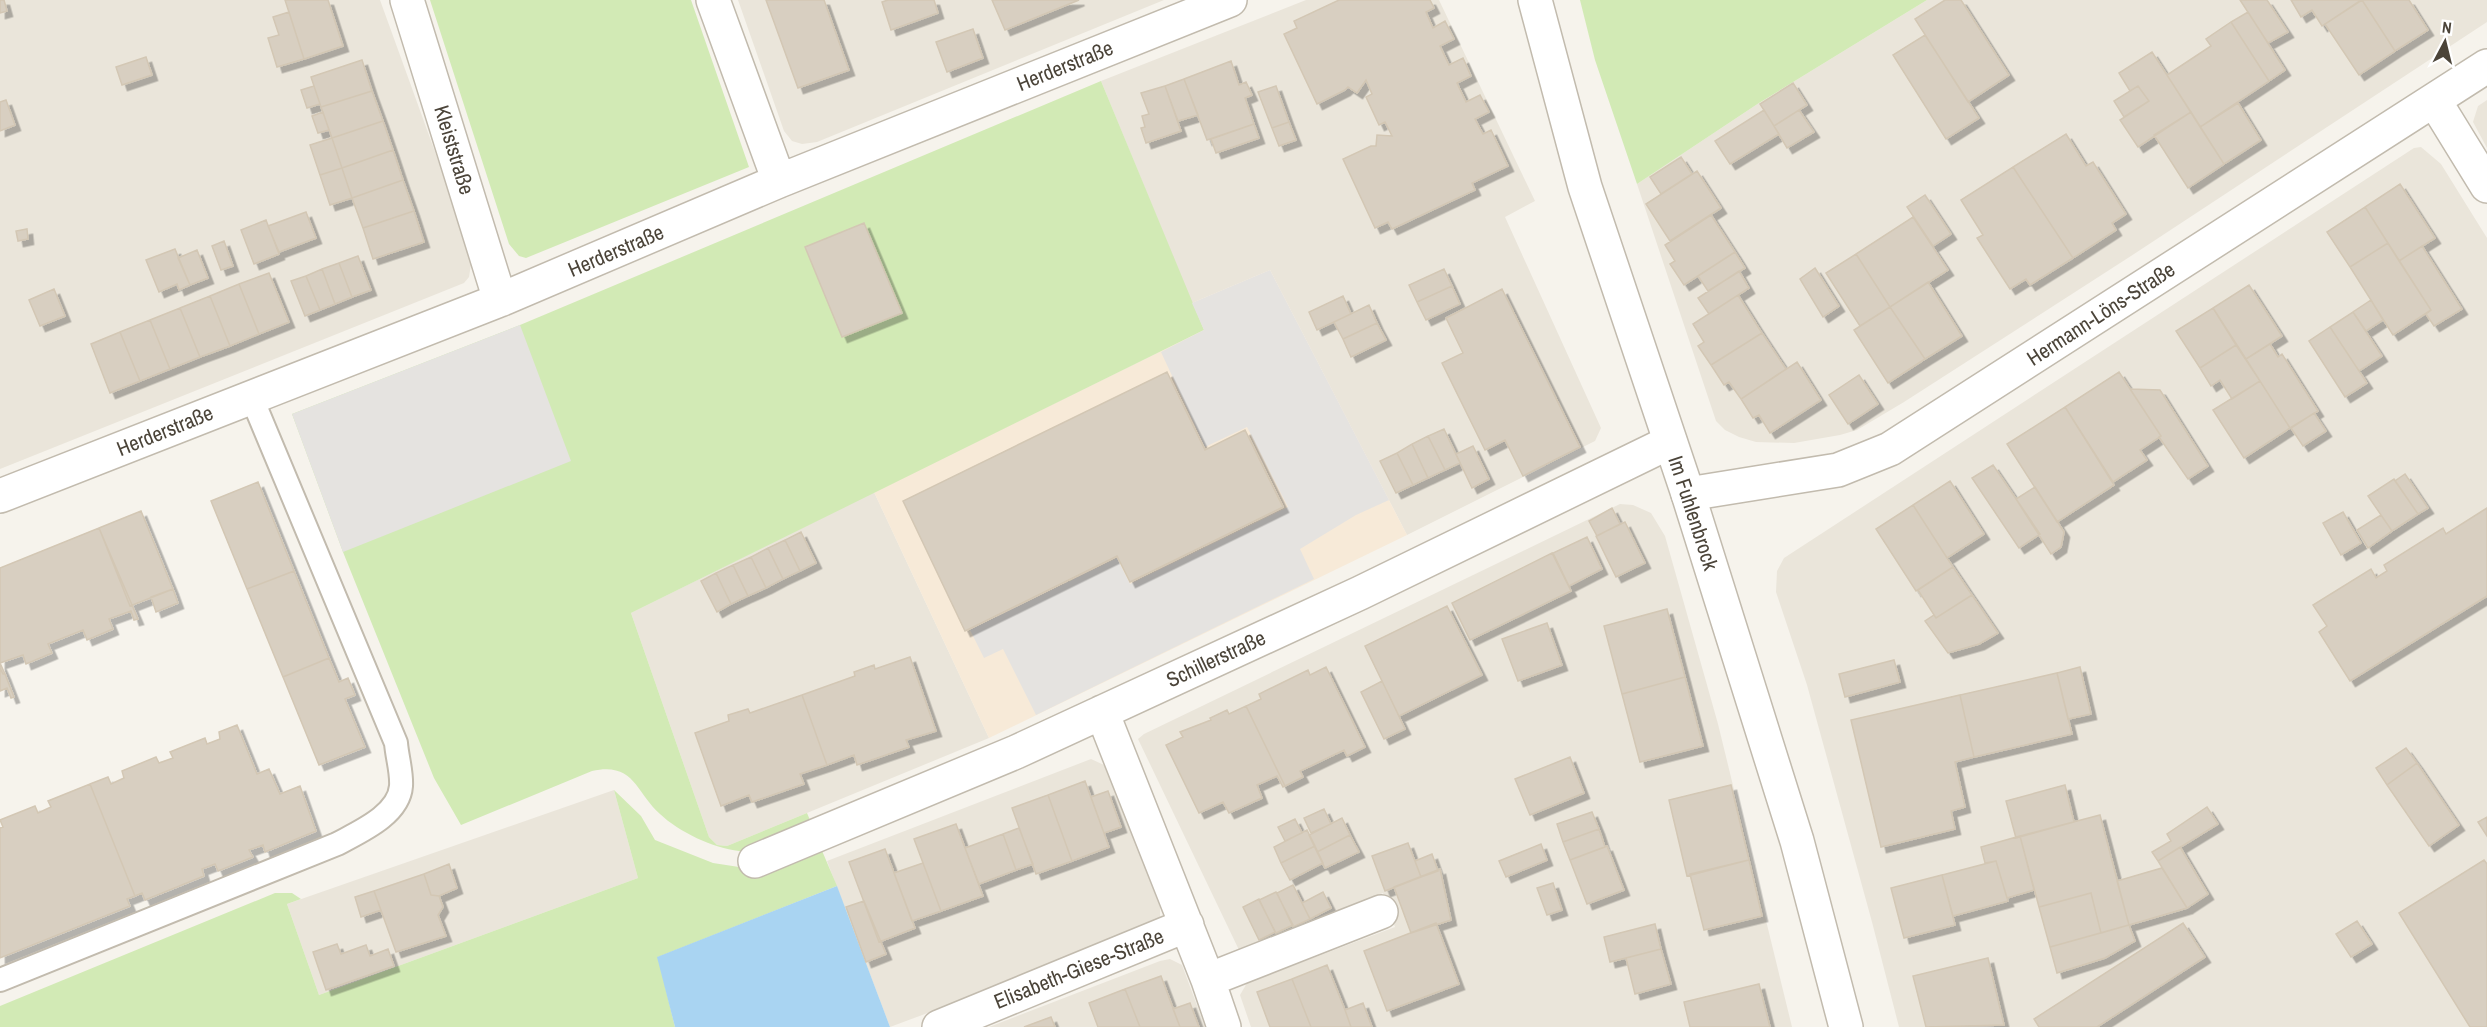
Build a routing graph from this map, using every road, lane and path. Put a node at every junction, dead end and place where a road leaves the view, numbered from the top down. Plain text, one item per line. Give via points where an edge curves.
1 (407, 0) edge
2 (713, 0) edge
3 (1230, 0) edge
4 (1535, 0) edge
5 (2487, 66) edge
6 (2434, 100) junction
7 (779, 181) junction
8 (2487, 186) edge
9 (500, 300) junction
10 (251, 396) junction
11 (1670, 442) junction
12 (1688, 494) junction
13 (0, 496) edge
14 (1102, 712) junction
15 (755, 861) dead end
16 (1381, 912) dead end
17 (1187, 925) junction
18 (0, 980) edge
19 (1208, 980) junction
20 (939, 1027) edge
21 (1224, 1027) edge
22 (1846, 1027) edge

1 - 9 street, Kleiststraße
2 - 7 street
3 - 7 street, Herderstraße
4 - 11 street, Im Fuhlenbrock via 1585,186
5 - 6 street, Hermann-Löns-Straße
6 - 8 street
6 - 12 street, Hermann-Löns-Straße via 1890,449 1838,470
7 - 9 street, Herderstraße
9 - 10 street, Herderstraße
10 - 13 street, Herderstraße
10 - 18 lane via 396,743 401,787 391,808 376,823 337,844
11 - 12 street, Im Fuhlenbrock
11 - 14 street, Schillerstraße via 1371,588
12 - 22 street, Im Fuhlenbrock via 1797,841
14 - 15 street, Schillerstraße
14 - 17 street, Elisabeth-Giese-Straße
16 - 19 street
17 - 19 street, Elisabeth-Giese-Straße
17 - 20 street, Elisabeth-Giese-Straße
19 - 21 street, Elisabeth-Giese-Straße

